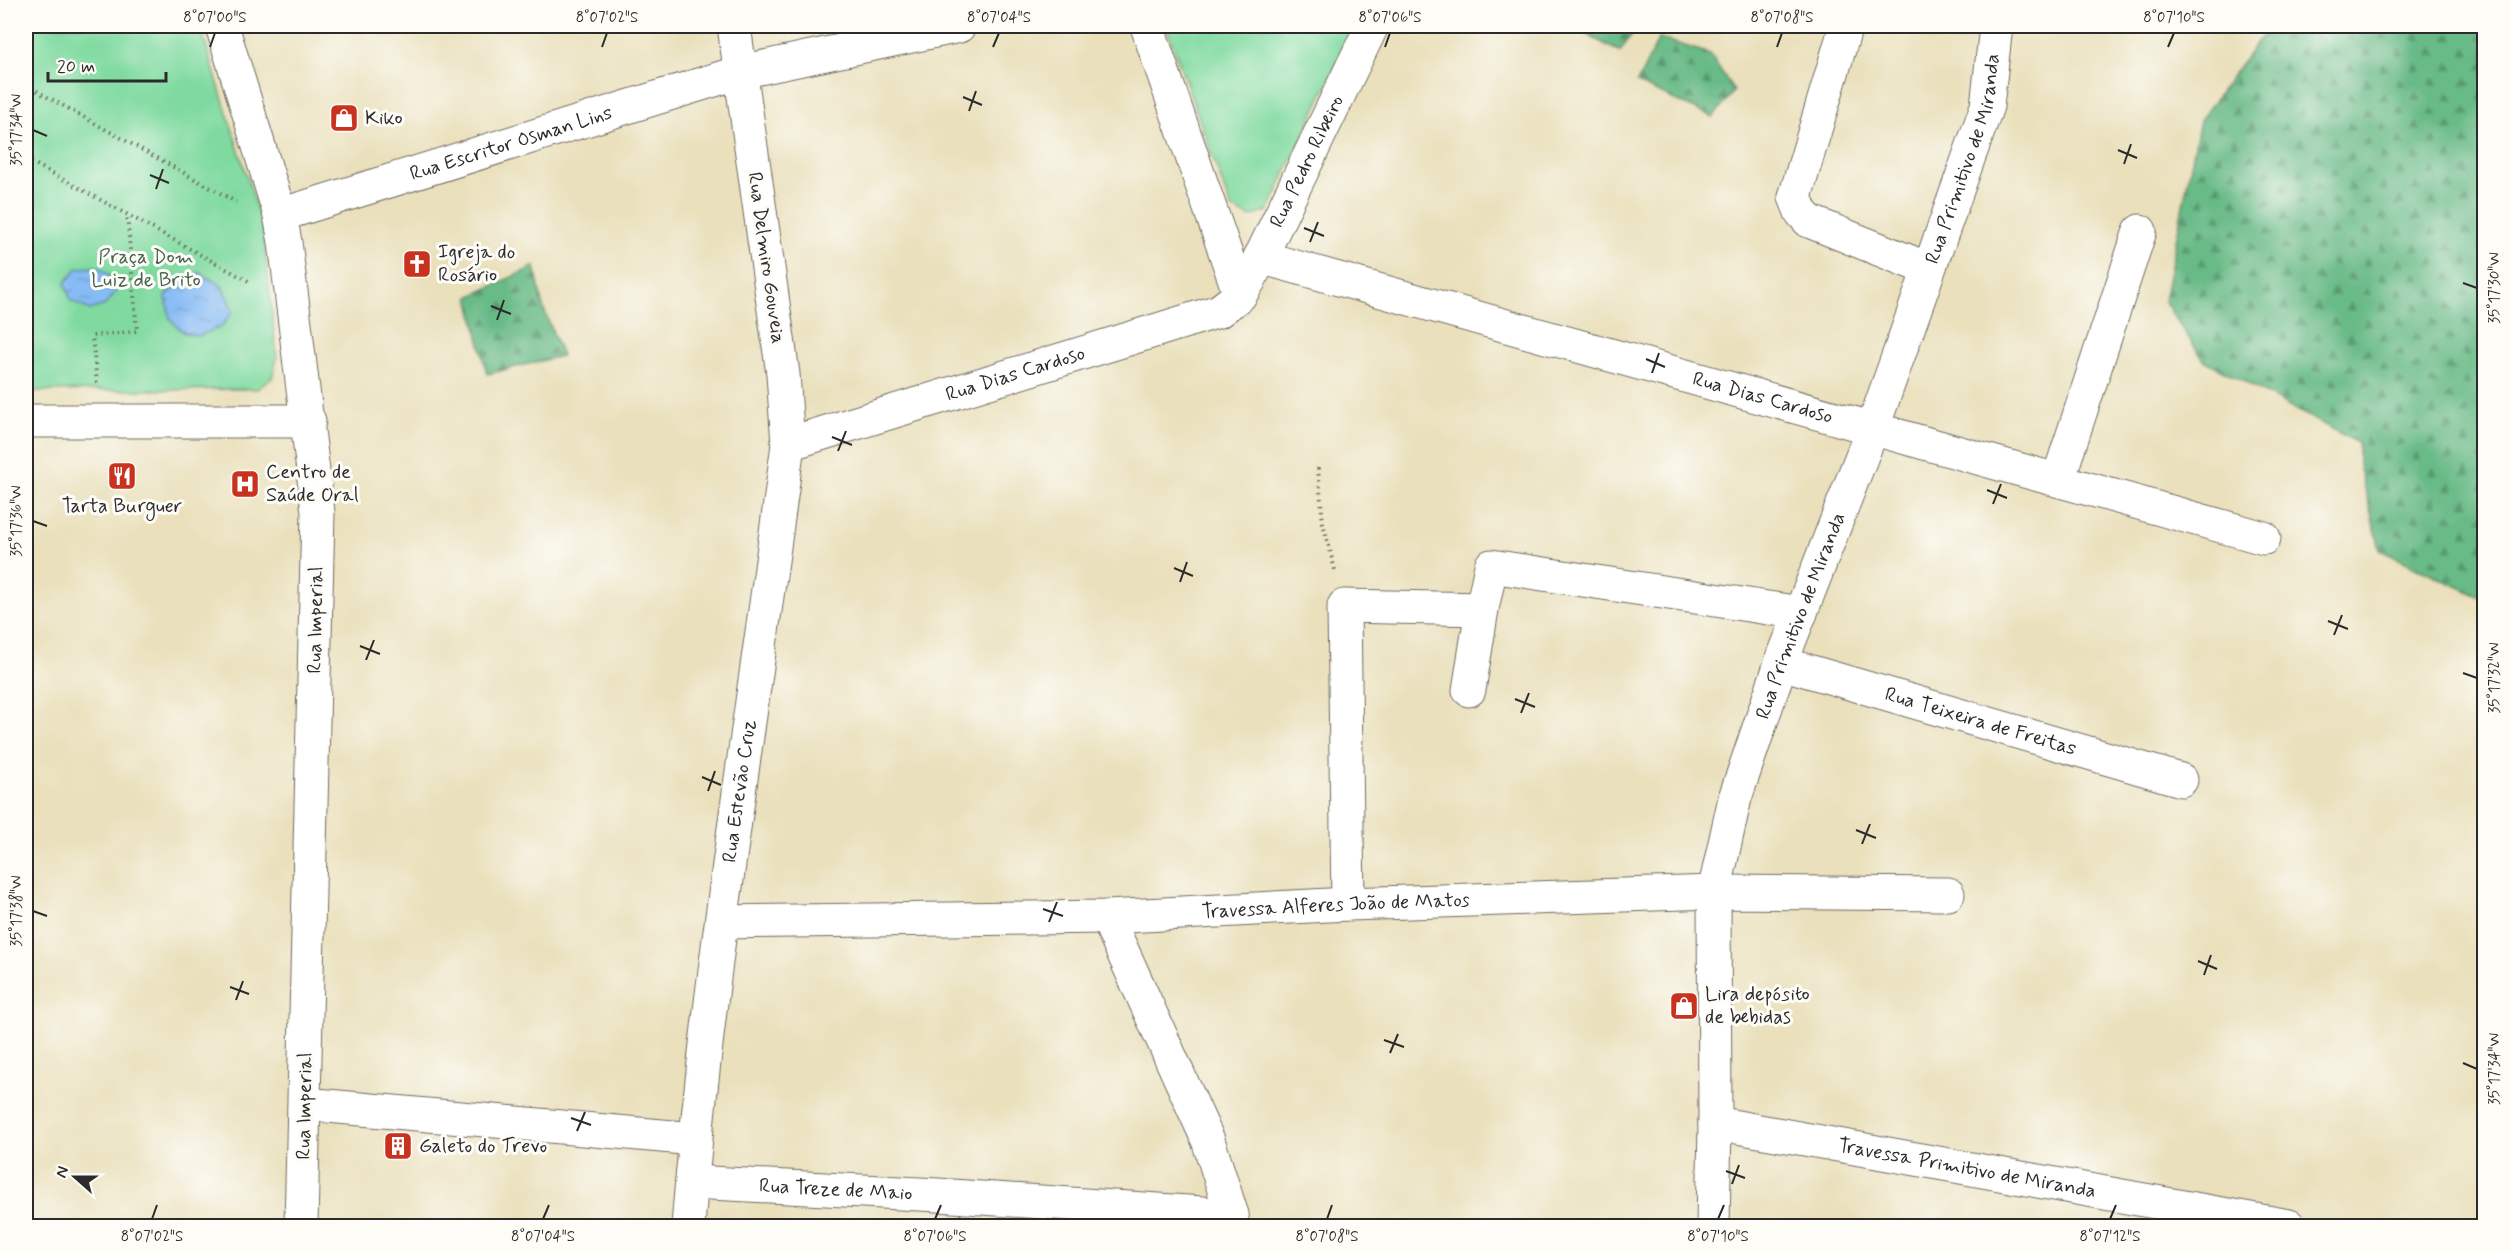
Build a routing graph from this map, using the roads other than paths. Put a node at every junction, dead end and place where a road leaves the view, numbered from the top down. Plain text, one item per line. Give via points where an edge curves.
1 (222, 26) edge
2 (734, 26) edge
3 (959, 26) edge
4 (1147, 26) edge
5 (1372, 26) edge
6 (1846, 26) edge
7 (1996, 26) edge
8 (740, 72) junction
9 (280, 215) junction
10 (2140, 231) dead end
11 (1260, 257) junction
12 (1929, 269) junction
13 (1240, 295) junction
14 (26, 421) edge
15 (309, 421) junction
16 (1872, 430) junction
17 (788, 444) junction
18 (2058, 480) junction
19 (2264, 538) dead end
20 (1482, 609) junction
21 (1801, 613) junction
22 (1781, 663) junction
23 (1469, 690) dead end
24 (2181, 780) dead end
25 (1714, 892) junction
26 (1948, 894) dead end
27 (1348, 904) junction
28 (1107, 917) junction
29 (722, 922) junction
30 (305, 1104) junction
31 (1715, 1124) junction
32 (695, 1139) junction
33 (692, 1182) junction
34 (2170, 1216) edge
35 (1231, 1221) edge
36 (301, 1227) edge
37 (688, 1227) edge
38 (1713, 1227) edge
39 (2289, 1227) edge

1 - 9 street, Rua Imperial
2 - 8 street, Rua Delmiro Gouveia
3 - 8 street, Rua Escritor Osman Lins
4 - 13 street
5 - 11 street, Rua Pedro Ribeiro
6 - 12 street via 1795,197 1809,221
7 - 12 street, Rua Primitivo de Miranda via 1987,106
8 - 9 street, Rua Escritor Osman Lins
8 - 17 street, Rua Delmiro Gouveia via 783,374
9 - 15 street, Rua Imperial
10 - 18 street
11 - 13 street, Rua Pedro Ribeiro
11 - 16 street, Rua Dias Cardoso
12 - 16 street, Rua Primitivo de Miranda
13 - 17 street, Rua Dias Cardoso via 1219,311
14 - 15 street
15 - 30 street, Rua Imperial via 318,512
16 - 18 street, Rua Dias Cardoso
16 - 21 street, Rua Primitivo de Miranda
17 - 29 street, Rua Estevão Cruz
18 - 19 street, Rua Dias Cardoso
20 - 21 street via 1491,566
20 - 23 street
20 - 27 street via 1344,606
21 - 22 street, Rua Primitivo de Miranda
22 - 24 street, Rua Teixeira de Freitas
22 - 25 street, Rua Primitivo de Miranda via 1735,798
25 - 26 street, Travessa Alferes João de Matos
25 - 27 street, Travessa Alferes João de Matos
25 - 31 street, Rua Primitivo de Miranda
27 - 28 street, Travessa Alferes João de Matos
28 - 29 street, Travessa Alferes João de Matos
28 - 35 street, Rua Treze de Maio via 1208,1140
29 - 32 street, Rua Estevão Cruz
30 - 32 street
30 - 36 street, Rua Imperial
31 - 34 street, Travessa Primitivo de Miranda
31 - 38 street, Rua Primitivo de Miranda
32 - 33 street, Rua Estevão Cruz
33 - 35 street, Rua Treze de Maio via 938,1195
33 - 37 street, Rua Estevão Cruz
34 - 39 street, Travessa Primitivo de Miranda

